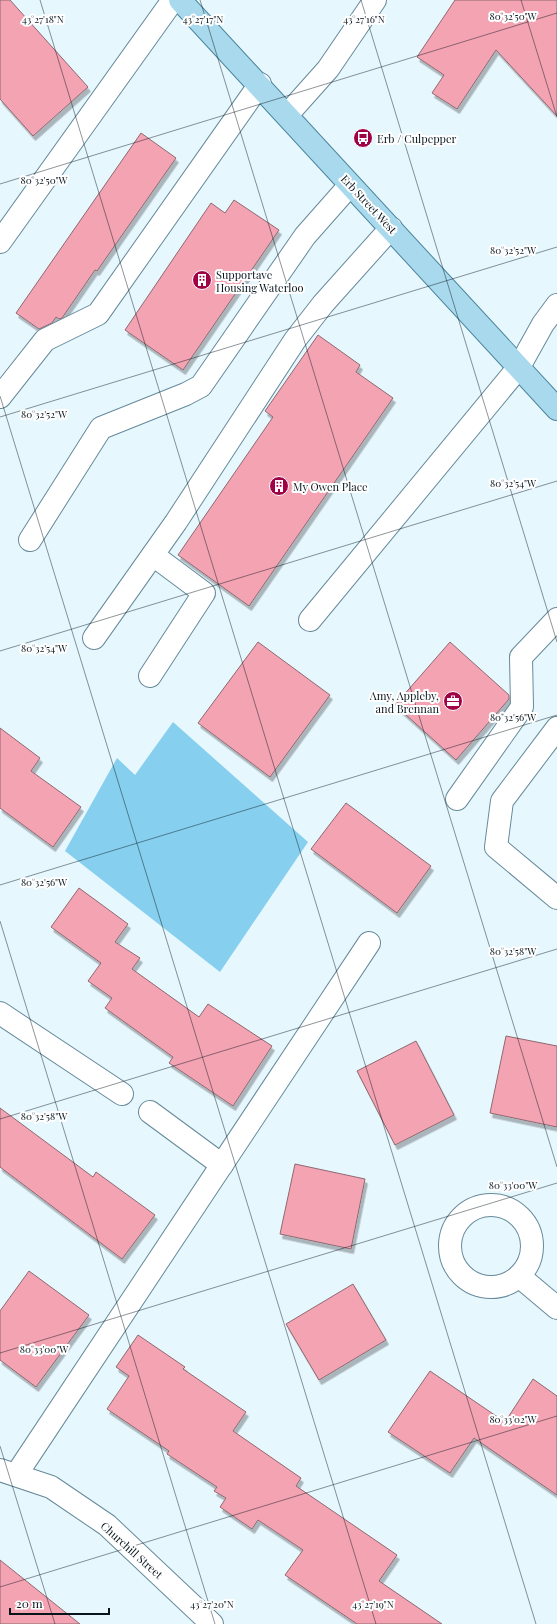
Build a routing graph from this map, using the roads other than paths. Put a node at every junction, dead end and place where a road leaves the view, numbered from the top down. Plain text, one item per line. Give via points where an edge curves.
1 (173, 0) edge
2 (180, 0) edge
3 (375, 0) edge
4 (260, 84) junction
5 (287, 115) junction
6 (350, 185) junction
7 (391, 228) junction
8 (0, 242) edge
9 (557, 305) edge
10 (519, 367) junction
11 (0, 397) edge
12 (557, 409) edge
13 (30, 540) dead end
14 (153, 555) junction
15 (557, 619) edge
16 (310, 620) dead end
17 (94, 638) dead end
18 (150, 676) dead end
19 (557, 728) edge
20 (457, 800) dead end
21 (557, 898) edge
22 (369, 943) dead end
23 (0, 1013) edge
24 (122, 1094) dead end
25 (150, 1112) dead end
26 (222, 1165) junction
27 (519, 1276) dead end
28 (557, 1308) edge
29 (8, 1472) edge
30 (212, 1624) edge

1 - 8 street
2 - 4 main road, Erb Street West
3 - 5 street via 328,69
4 - 5 main road, Erb Street West
4 - 11 street via 98,314 45,340
5 - 6 main road, Erb Street West
6 - 7 main road, Erb Street West
6 - 13 street via 305,236 201,386 101,428
7 - 10 main road, Erb Street West
7 - 14 street via 323,304 295,340
9 - 10 street via 543,324
10 - 12 main road, Erb Street West
10 - 16 street
14 - 17 street
14 - 18 street via 204,593
15 - 20 street via 521,657 522,707
19 - 21 street via 502,801 496,847
22 - 26 street
23 - 24 street
25 - 26 street
26 - 29 street
27 - 28 street
29 - 30 street, Churchill Street via 50,1487 107,1525

